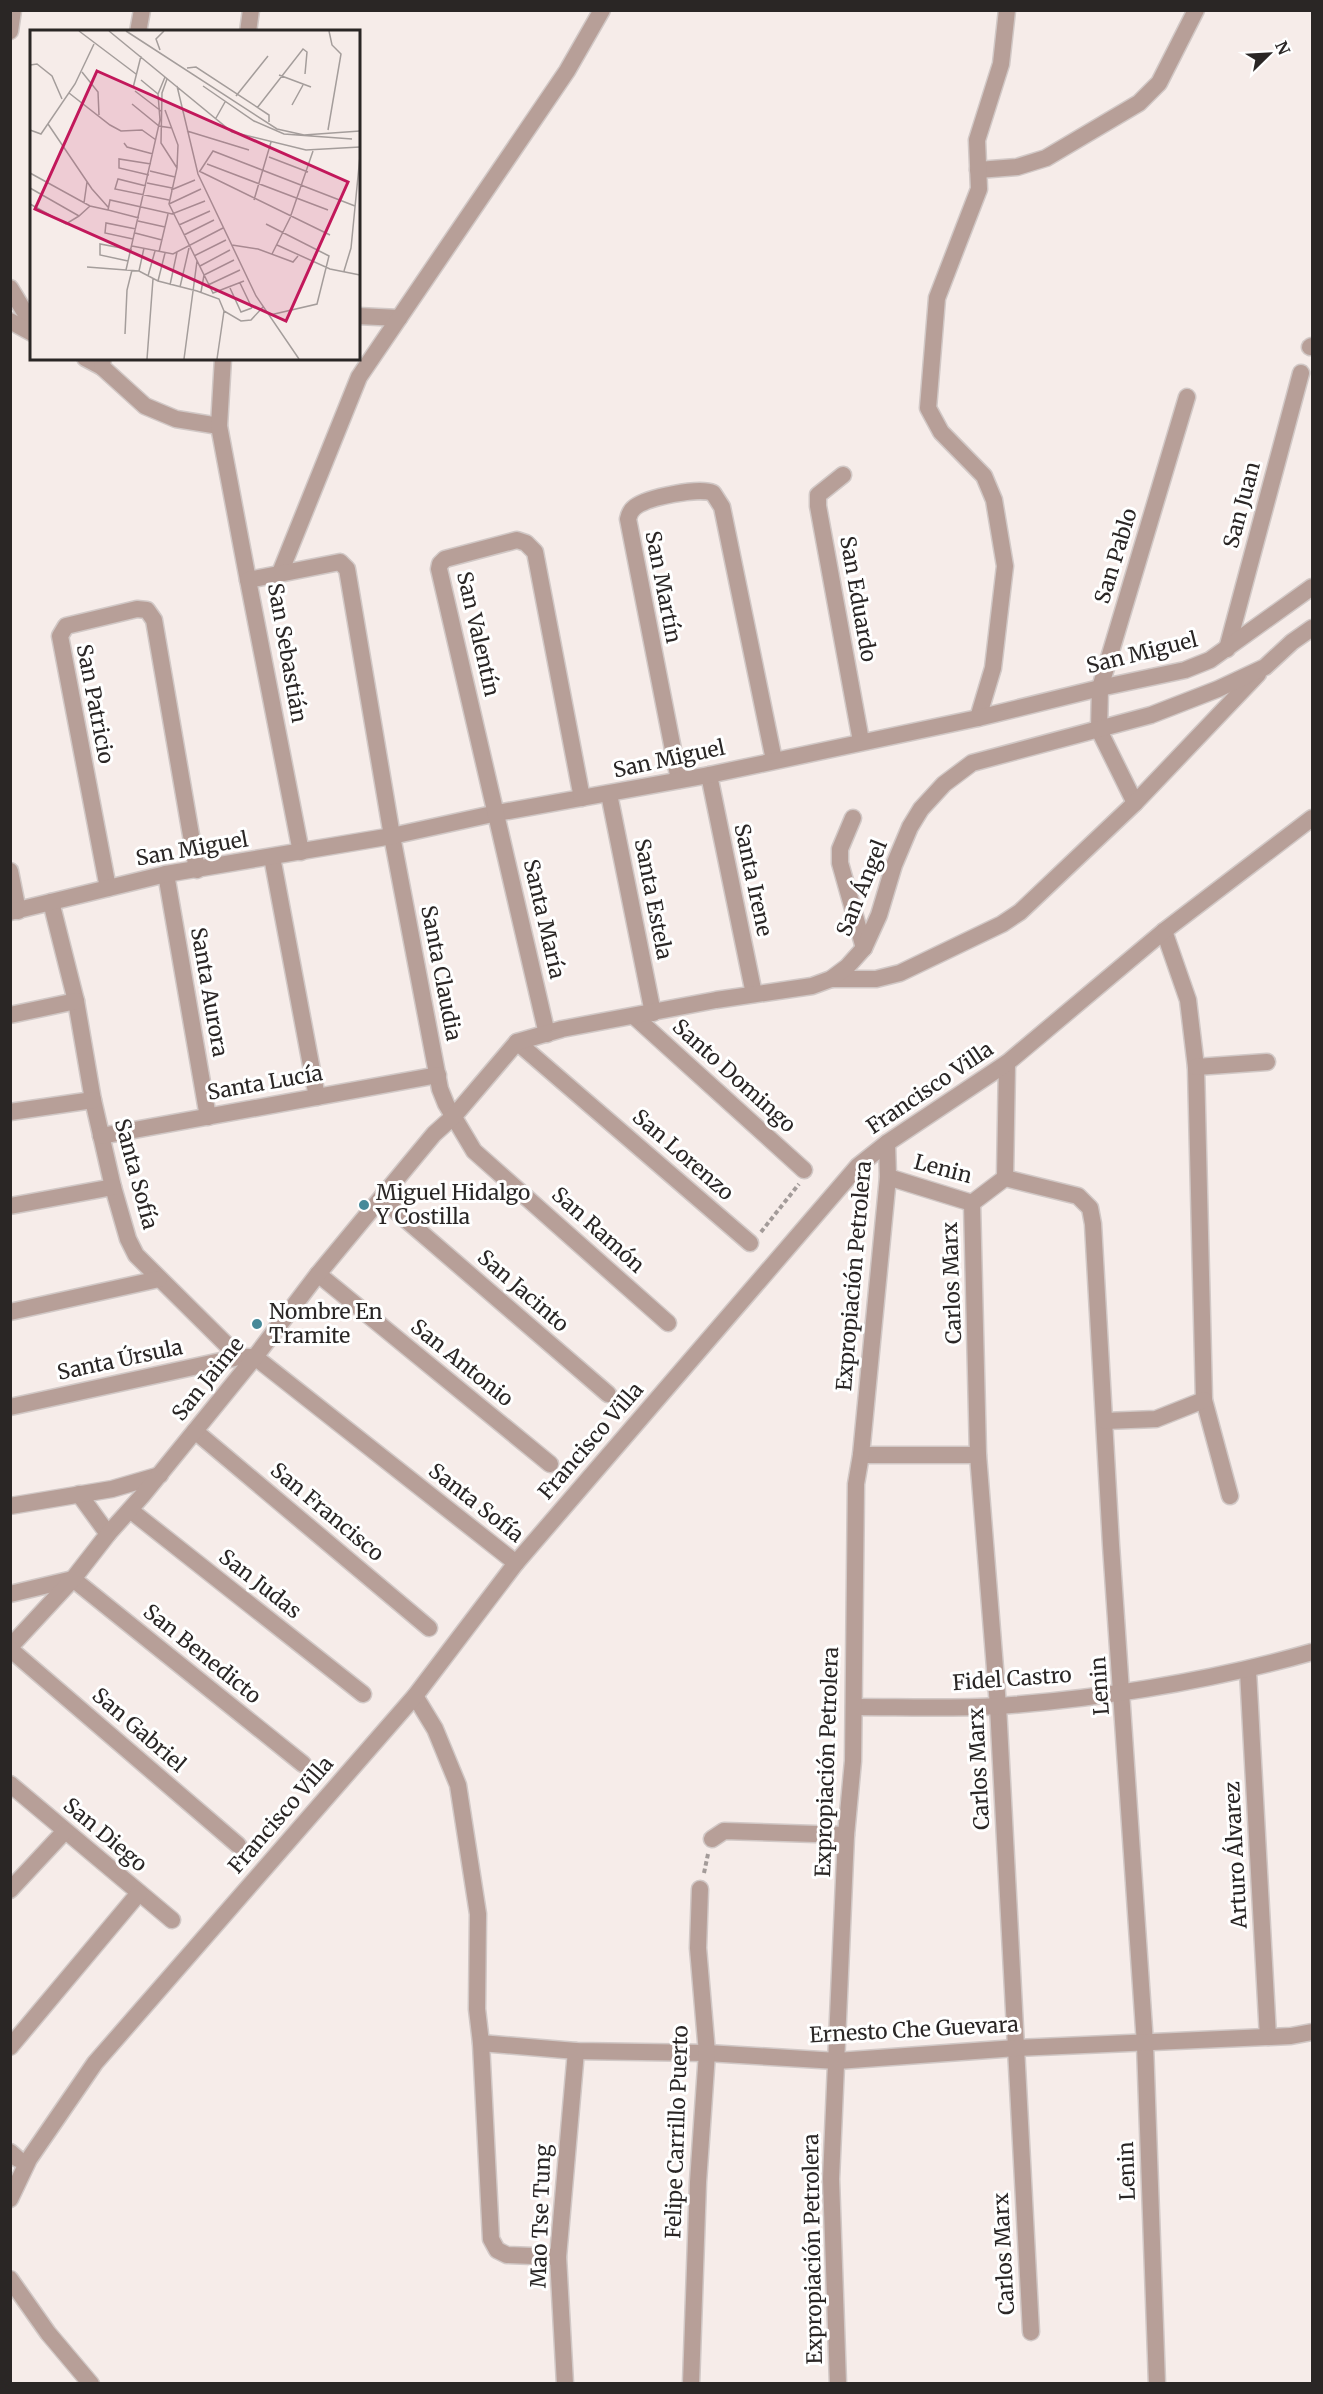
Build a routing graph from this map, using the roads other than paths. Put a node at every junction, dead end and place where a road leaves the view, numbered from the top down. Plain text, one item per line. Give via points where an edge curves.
1 (13, 10) edge
2 (142, 10) edge
3 (251, 10) edge
4 (602, 10) edge
5 (1007, 10) edge
6 (1196, 10) edge
7 (138, 30) edge
8 (248, 30) edge
9 (10, 31) edge
10 (978, 170) junction
11 (10, 288) edge
12 (360, 316) edge
13 (399, 318) junction
14 (10, 321) edge
15 (30, 321) edge
16 (30, 332) edge
17 (226, 360) edge
18 (102, 363) edge
19 (1301, 373) dead end
20 (1187, 397) dead end
21 (219, 426) junction
22 (843, 475) dead end
23 (280, 573) junction
24 (248, 580) junction
25 (1312, 587) edge
26 (1312, 628) edge
27 (1227, 649) junction
28 (1265, 667) junction
29 (1100, 688) junction
30 (978, 718) junction
31 (1099, 730) junction
32 (861, 741) junction
33 (774, 760) junction
34 (709, 774) junction
35 (679, 780) junction
36 (609, 794) junction
37 (582, 798) junction
38 (1135, 803) junction
39 (497, 813) junction
40 (854, 818) dead end
41 (1312, 818) edge
42 (392, 836) junction
43 (301, 852) junction
44 (272, 857) junction
45 (197, 870) junction
46 (10, 871) edge
47 (166, 874) junction
48 (108, 888) junction
49 (51, 902) junction
50 (14, 911) edge
51 (1164, 932) junction
52 (864, 948) junction
53 (831, 979) junction
54 (754, 994) junction
55 (76, 1001) junction
56 (653, 1013) junction
57 (10, 1014) edge
58 (634, 1017) junction
59 (547, 1034) junction
60 (516, 1042) junction
61 (1267, 1062) dead end
62 (1007, 1063) junction
63 (1196, 1067) junction
64 (438, 1075) junction
65 (317, 1097) junction
66 (93, 1100) junction
67 (10, 1112) edge
68 (454, 1116) junction
69 (208, 1117) junction
70 (101, 1136) junction
71 (887, 1143) junction
72 (804, 1170) road end
73 (888, 1177) junction
74 (1005, 1178) junction
75 (113, 1187) junction
76 (382, 1198) junction
77 (972, 1203) junction
78 (10, 1206) edge
79 (750, 1243) road end
80 (318, 1274) junction
81 (159, 1279) junction
82 (10, 1312) edge
83 (668, 1323) dead end
84 (247, 1357) junction
85 (608, 1394) dead end
86 (1204, 1400) junction
87 (10, 1407) edge
88 (1105, 1421) junction
89 (195, 1431) junction
90 (861, 1455) junction
91 (978, 1455) junction
92 (550, 1464) dead end
93 (160, 1475) junction
94 (79, 1494) junction
95 (1230, 1496) dead end
96 (10, 1506) edge
97 (130, 1510) junction
98 (108, 1534) junction
99 (516, 1563) junction
100 (73, 1579) junction
101 (10, 1594) edge
102 (429, 1628) dead end
103 (10, 1648) edge
104 (1312, 1652) edge
105 (1248, 1671) junction
106 (1123, 1693) junction
107 (363, 1694) dead end
108 (415, 1696) junction
109 (998, 1706) junction
110 (854, 1707) junction
111 (303, 1764) dead end
112 (10, 1784) edge
113 (65, 1831) junction
114 (846, 1835) junction
115 (712, 1839) road end
116 (238, 1845) dead end
117 (700, 1889) road end
118 (10, 1890) edge
119 (139, 1893) junction
120 (172, 1920) dead end
121 (1312, 2032) edge
122 (1268, 2037) junction
123 (481, 2043) junction
124 (1145, 2044) junction
125 (10, 2047) edge
126 (1016, 2048) junction
127 (576, 2050) junction
128 (707, 2052) junction
129 (837, 2061) junction
130 (17, 2157) edge
131 (10, 2199) edge
132 (558, 2257) junction
133 (10, 2279) edge
134 (1031, 2332) dead end
135 (91, 2384) edge
136 (565, 2384) edge
137 (692, 2384) edge
138 (838, 2384) edge
139 (1157, 2384) edge

1 - 9 street
2 - 7 street
3 - 8 street
4 - 13 street via 567,71
5 - 10 street via 1001,64 977,140
6 - 10 street via 1159,83 1139,103 1046,158 1017,167
10 - 30 street via 979,189 937,298 928,408 941,432 984,476 994,500 1005,566 993,668
11 - 15 street
12 - 13 street
13 - 23 street via 359,377
14 - 16 street
17 - 21 street
18 - 21 street via 146,406 176,419
19 - 27 street, San Juan
20 - 29 street, San Pablo
21 - 24 street
22 - 32 street, San Eduardo via 818,495 818,506
23 - 24 street, San Sebastián
23 - 42 street, San Sebastián via 335,562 347,569
24 - 43 street, San Sebastián
25 - 27 street, San Miguel
26 - 28 street, San Ángel
27 - 29 street, San Miguel via 1185,670
28 - 31 street, San Ángel via 1152,715
28 - 38 street, San Ángel
29 - 30 street, San Miguel
29 - 31 street, San Pablo
30 - 32 street, San Miguel
31 - 38 street
31 - 52 street, San Ángel via 972,763 932,795 910,827
32 - 33 street, San Miguel
33 - 34 street, San Miguel
33 - 35 street, San Martín via 722,507 706,490 644,501 633,508 628,519
34 - 35 street, San Miguel
34 - 54 street, Santa Irene
35 - 36 street, San Miguel
36 - 37 street, San Miguel
36 - 56 street, Santa Estela
37 - 39 street, San Miguel
37 - 39 street, San Valentín via 535,552 518,540 448,558 439,568
38 - 53 street, San Ángel via 1020,912 1002,924 900,973 876,979
39 - 42 street, San Miguel
39 - 59 street, Santa María
40 - 52 street via 840,849 840,863
41 - 51 street, Francisco Villa
42 - 43 street, San Miguel
42 - 64 street, Santa Claudia
43 - 44 street, San Miguel
44 - 45 street, San Miguel
44 - 65 street
45 - 47 street, San Miguel
45 - 48 street, San Patricio via 154,620 147,610 137,609 66,626 60,636
46 - 50 street
47 - 48 street, San Miguel
47 - 69 street, Santa Aurora
48 - 49 street, San Miguel
49 - 50 street, San Miguel
49 - 55 street, Santa Sofía
51 - 62 street, Francisco Villa
51 - 63 street via 1188,1000
52 - 53 street, San Ángel
53 - 54 street, San Ángel via 812,986
54 - 56 street, San Ángel
55 - 57 street
55 - 66 street, Santa Sofía
56 - 58 street, San Ángel
58 - 59 street, San Ángel
58 - 72 street, Santo Domingo
59 - 60 street, San Ángel
60 - 68 street
60 - 79 street, San Lorenzo
61 - 63 street
62 - 71 street, Francisco Villa
62 - 74 street
63 - 86 street
64 - 65 street, Santa Lucía
64 - 68 street, Santa Claudia via 446,1104
65 - 69 street, Santa Lucía
66 - 67 street
66 - 70 street, Santa Sofía
68 - 76 street, San Jaime via 434,1134
68 - 83 street, San Ramón via 474,1151
69 - 70 street, Santa Lucía
70 - 75 street, Santa Sofía
71 - 73 street, Expropiación Petrolera
71 - 99 street, Francisco Villa via 858,1166
73 - 77 street, Lenin
73 - 90 street, Expropiación Petrolera
74 - 77 street, Lenin
74 - 88 street, Lenin via 1078,1196 1090,1208
75 - 78 street
75 - 81 street, Santa Sofía via 132,1247
76 - 80 street, San Jaime
76 - 85 street, San Jacinto
77 - 91 street, Carlos Marx
80 - 84 street, San Jaime
80 - 92 street, San Antonio
81 - 82 street
81 - 84 street, Santa Sofía
84 - 87 street, Santa Úrsula
84 - 89 street, San Jaime
84 - 99 street, Santa Sofía
86 - 88 street via 1156,1419
86 - 95 street
88 - 106 street, Lenin
89 - 93 street, San Jaime
89 - 102 street, San Francisco
90 - 91 street
90 - 110 street, Expropiación Petrolera via 856,1484
91 - 109 street, Carlos Marx
93 - 94 street
93 - 97 street, San Jaime
94 - 96 street
94 - 98 street
97 - 98 street, San Jaime
97 - 107 street, San Judas
98 - 100 street, San Jaime
99 - 108 street, Francisco Villa
100 - 101 street
100 - 103 street, San Jaime
100 - 111 street, San Benedicto
103 - 116 street, San Gabriel
104 - 105 street, Fidel Castro
105 - 106 street, Fidel Castro
105 - 122 street, Arturo Álvarez
106 - 109 street, Fidel Castro
106 - 124 street, Lenin
108 - 123 street via 435,1730 458,1785 478,1914 477,2009
108 - 130 street, Francisco Villa
109 - 110 street, Fidel Castro
109 - 126 street, Carlos Marx
110 - 114 street, Expropiación Petrolera
112 - 113 street, San Diego
113 - 118 street
113 - 119 street, San Diego
114 - 115 street via 724,1831
114 - 129 street, Expropiación Petrolera
117 - 128 street, Felipe Carrillo Puerto via 698,1938
119 - 120 street, San Diego
119 - 125 street
121 - 122 street, Ernesto Che Guevara
122 - 124 street, Ernesto Che Guevara
123 - 127 street, Ernesto Che Guevara
123 - 132 street via 491,2239 497,2250 507,2255
124 - 126 street, Ernesto Che Guevara
124 - 139 street, Lenin
126 - 129 street, Ernesto Che Guevara
126 - 134 street, Carlos Marx
127 - 128 street, Ernesto Che Guevara
127 - 132 street, Mao Tse Tung
128 - 129 street, Ernesto Che Guevara
128 - 137 street, Felipe Carrillo Puerto via 698,2182
129 - 138 street, Expropiación Petrolera via 831,2179
130 - 131 street, Francisco Villa
132 - 136 street, Mao Tse Tung
133 - 135 street

